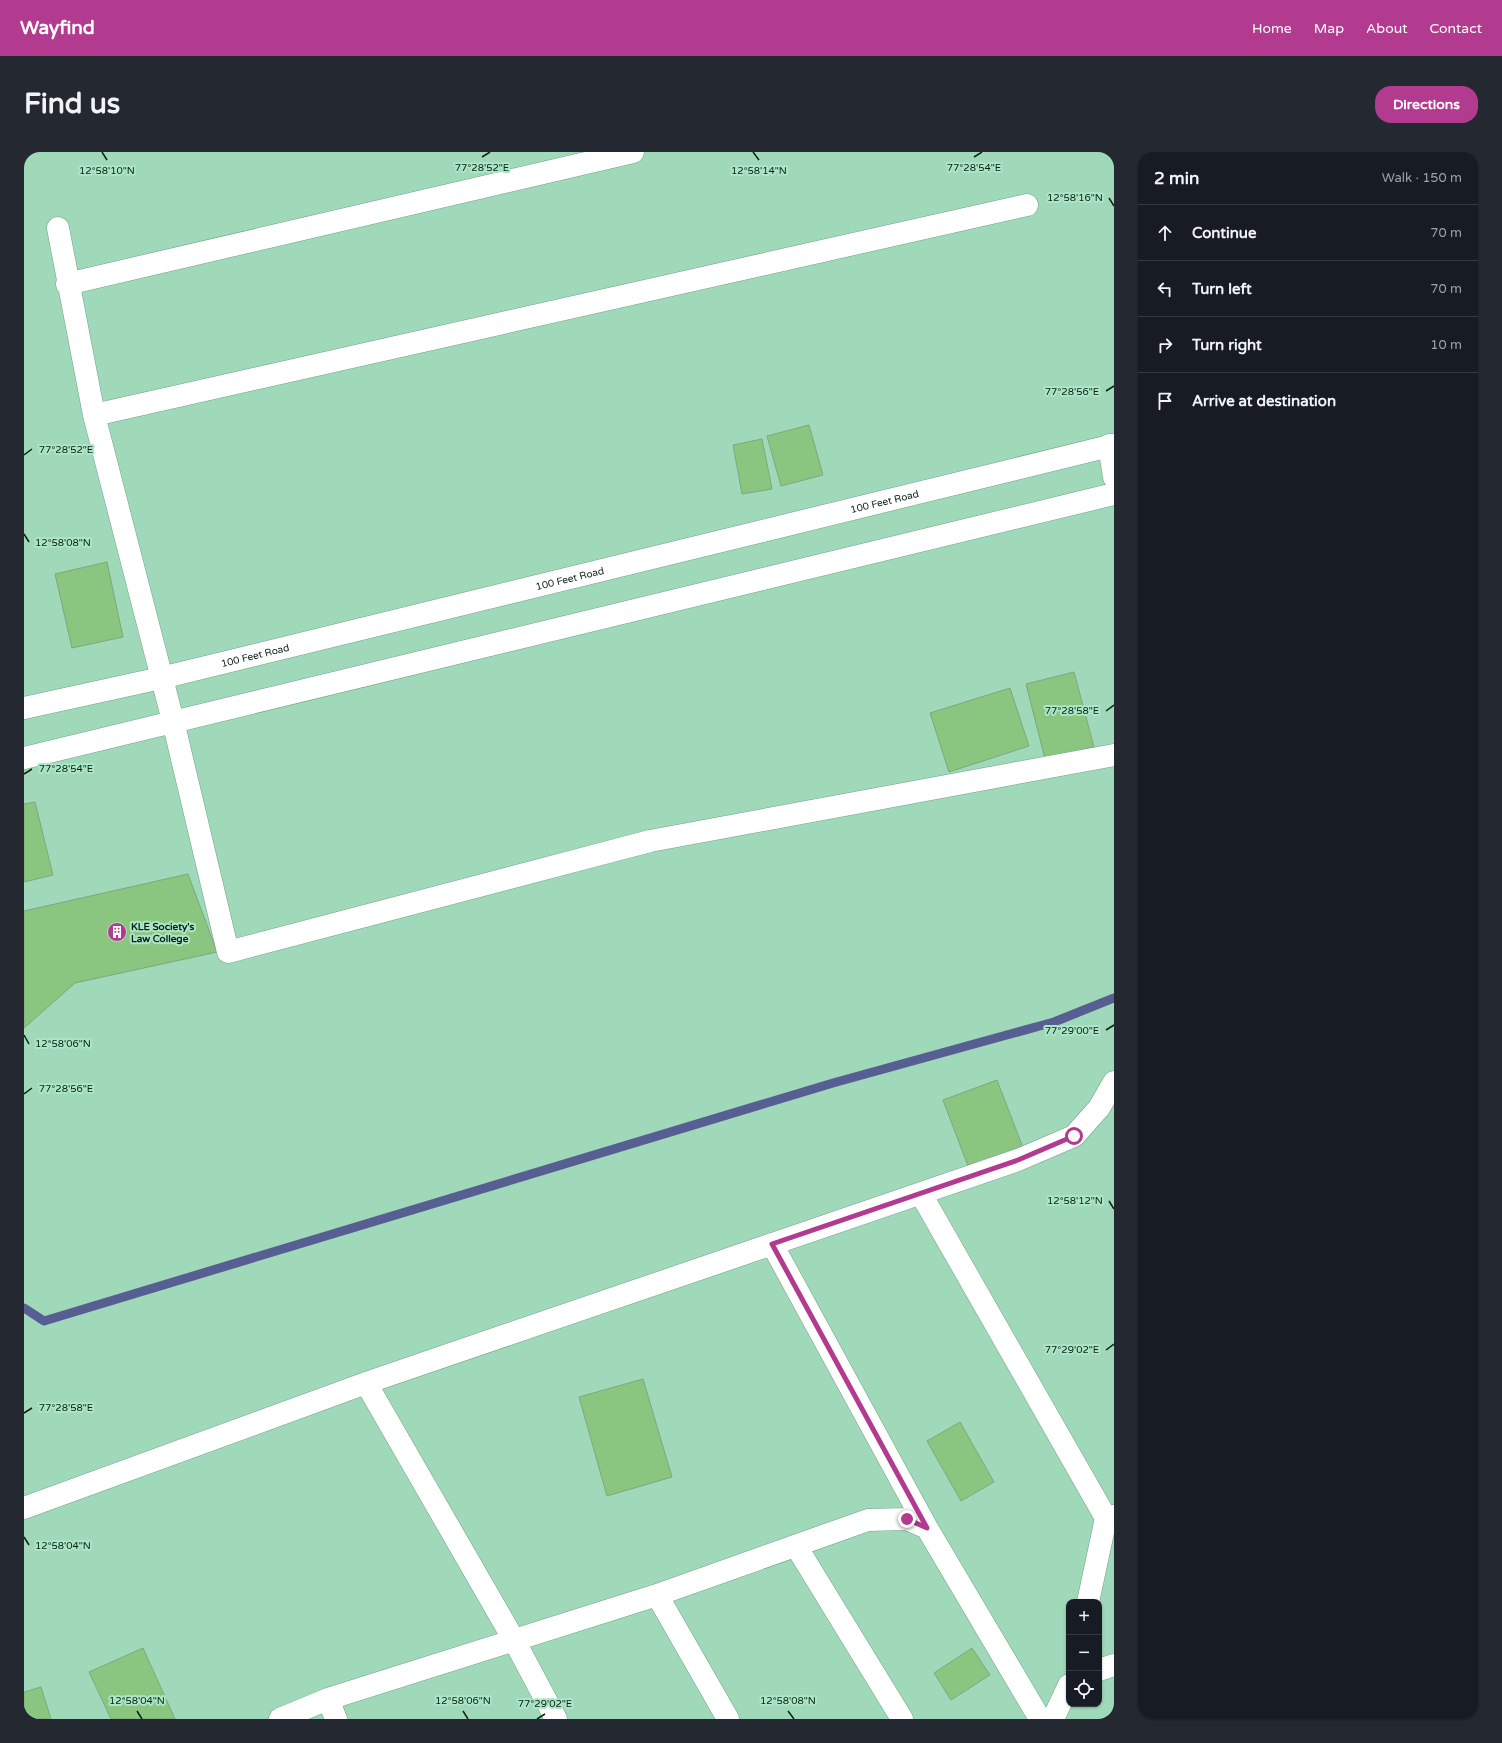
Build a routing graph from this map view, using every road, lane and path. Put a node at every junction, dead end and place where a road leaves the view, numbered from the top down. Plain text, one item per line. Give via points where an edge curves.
1 (633, 152) edge
2 (1027, 204) dead end
3 (58, 228) dead end
4 (67, 284) junction
5 (94, 415) junction
6 (1111, 445) edge
7 (1114, 477) edge
8 (1114, 494) edge
9 (161, 678) junction
10 (24, 708) edge
11 (173, 721) junction
12 (1114, 755) edge
13 (24, 758) edge
14 (1114, 1082) edge
15 (921, 1194) junction
16 (772, 1244) junction
17 (366, 1383) junction
18 (24, 1508) edge
19 (1110, 1517) edge
20 (927, 1528) junction
21 (796, 1546) junction
22 (658, 1595) junction
23 (1089, 1599) edge
24 (514, 1640) junction
25 (1114, 1665) edge
26 (1102, 1669) edge
27 (1066, 1691) edge
28 (328, 1699) junction
29 (280, 1719) edge
30 (336, 1719) edge
31 (556, 1719) edge
32 (728, 1719) edge
33 (902, 1719) edge
34 (1040, 1719) edge
35 (1053, 1719) edge

1 - 4 street
2 - 5 street
3 - 4 street
4 - 5 street
5 - 9 street
6 - 7 street
6 - 9 street, 100 Feet Road
8 - 11 street
9 - 10 street, 100 Feet Road
9 - 11 street
11 - 12 street via 228,952 650,841
11 - 13 street
14 - 15 street via 1099,1108 1074,1136 1018,1160
15 - 16 street
15 - 19 street
16 - 17 street
16 - 20 street
17 - 18 street
17 - 24 street
19 - 23 street
20 - 21 street via 907,1519 868,1520
20 - 34 street
21 - 22 street
21 - 33 street
22 - 24 street
22 - 32 street
24 - 28 street
24 - 31 street
25 - 26 street
27 - 35 street
28 - 29 street
28 - 30 street

